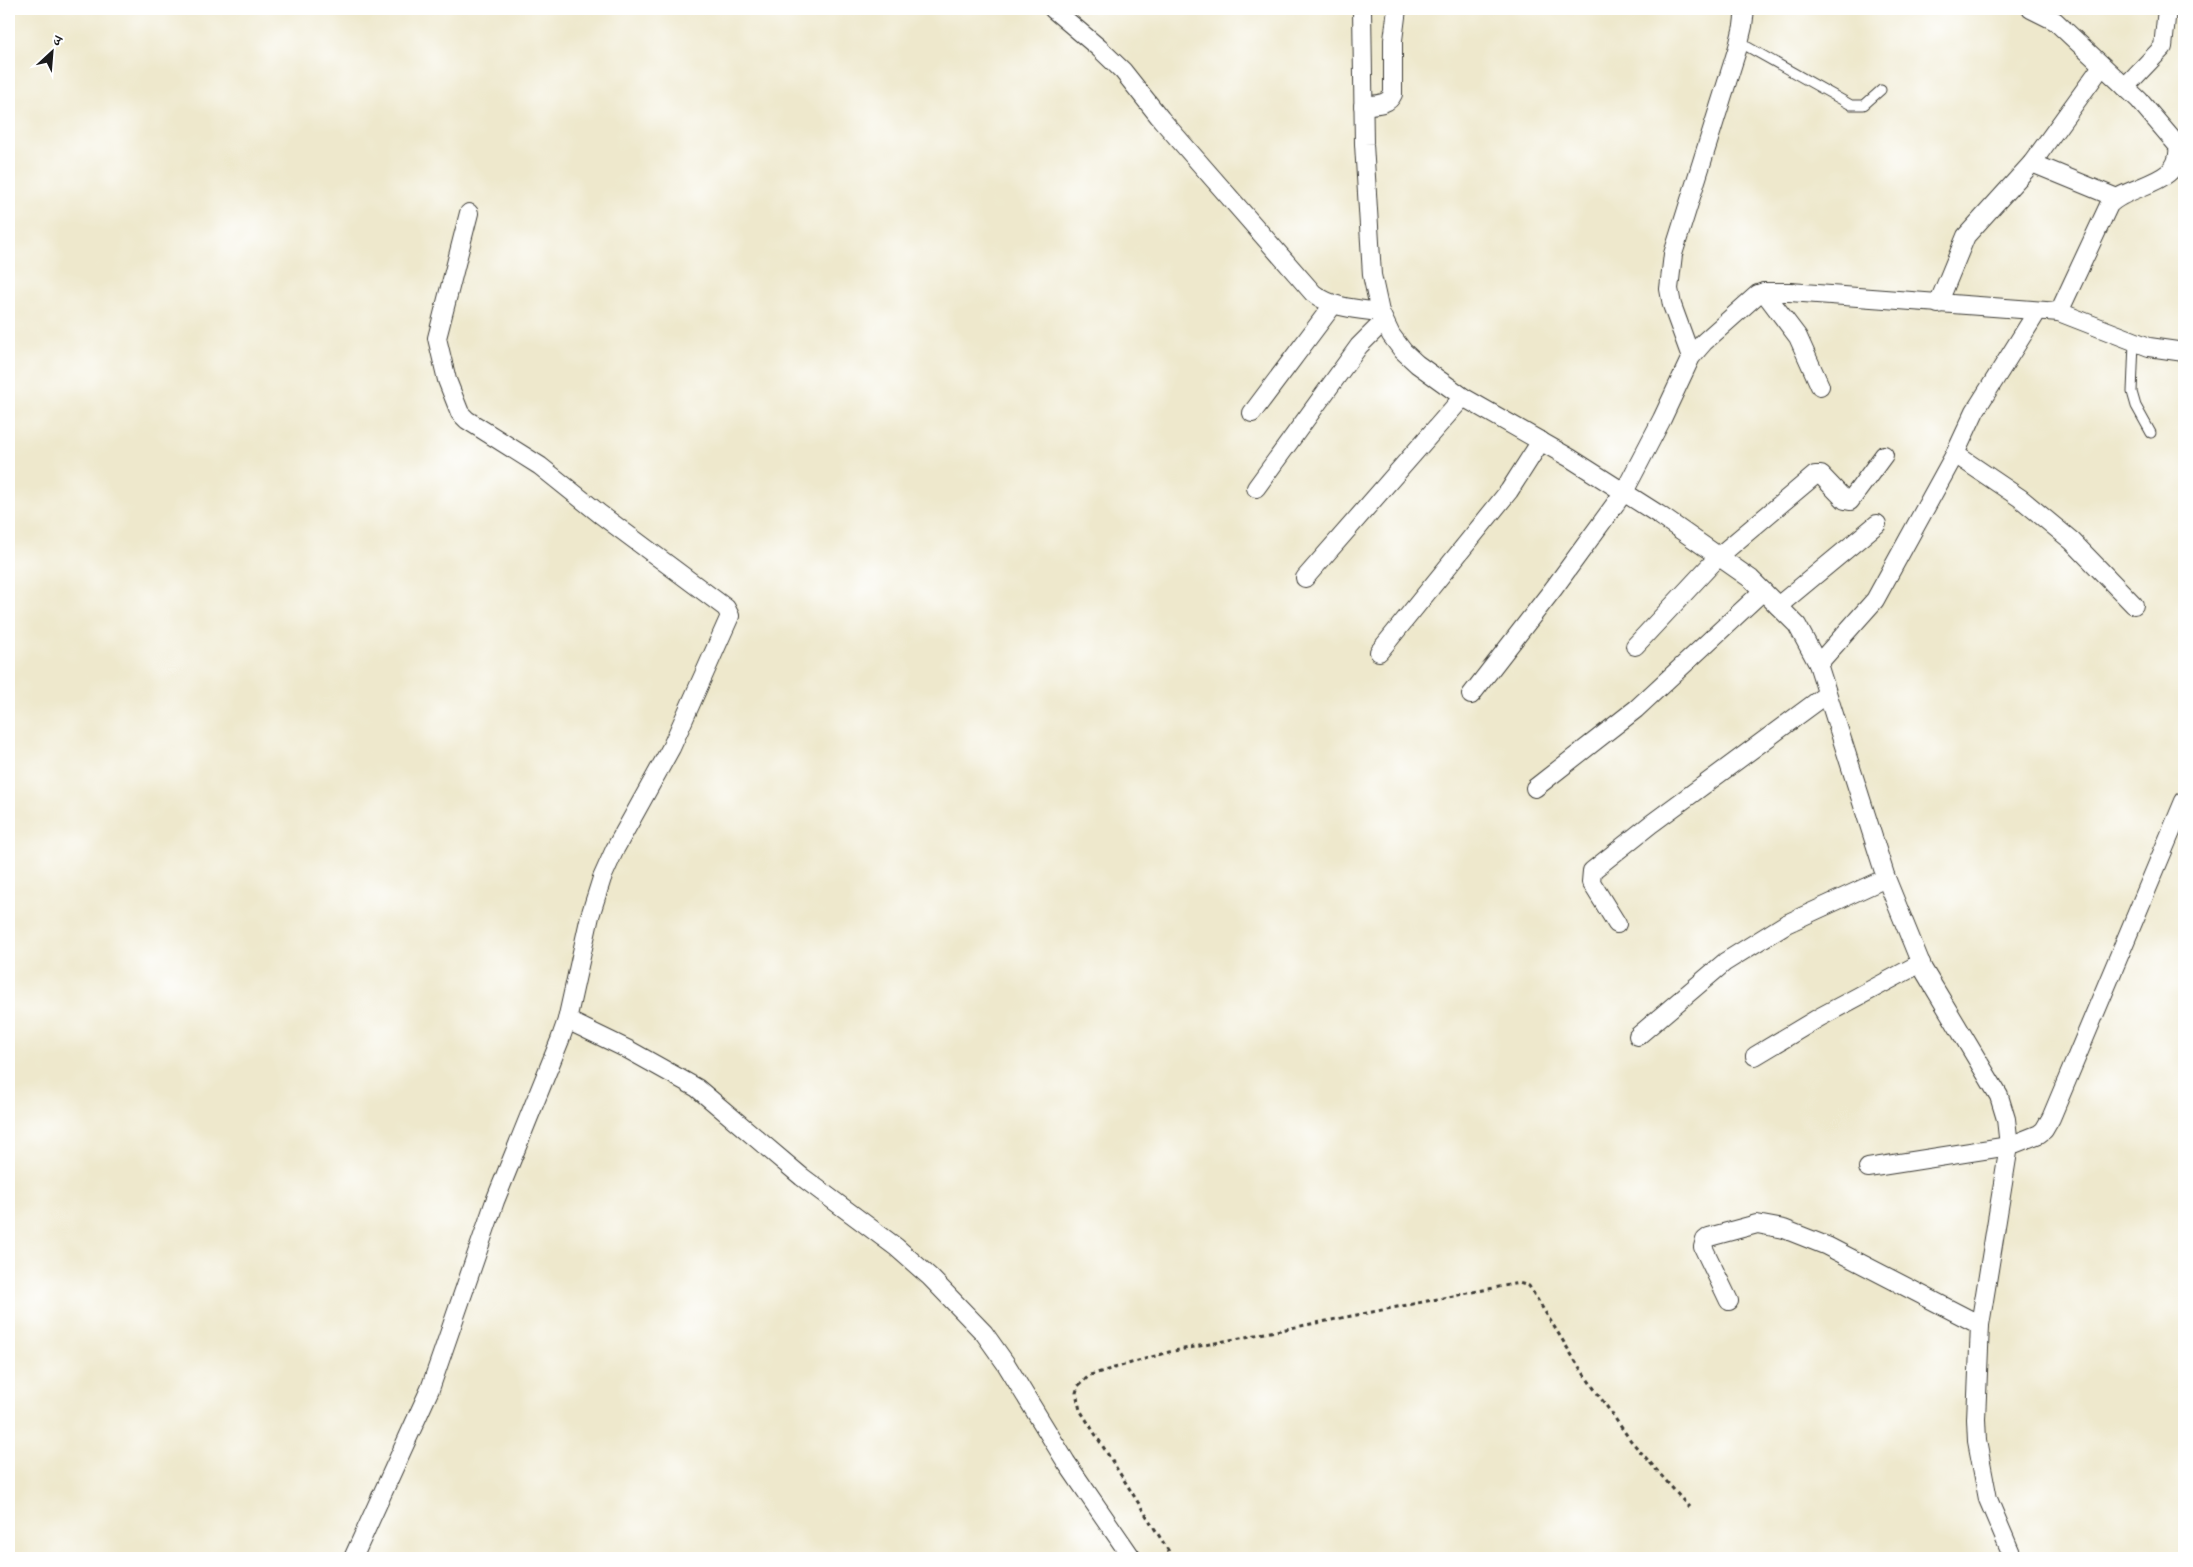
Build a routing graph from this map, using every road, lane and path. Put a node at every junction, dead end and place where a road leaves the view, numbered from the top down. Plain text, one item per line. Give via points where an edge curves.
1 (1052, 9) edge
2 (1362, 9) edge
3 (1397, 9) edge
4 (1745, 9) edge
5 (2031, 9) edge
6 (2167, 9) edge
7 (1739, 42) junction
8 (2102, 66) junction
9 (2124, 87) junction
10 (1881, 90) dead end
11 (1363, 106) junction
12 (2181, 159) edge
13 (2032, 163) junction
14 (2117, 198) junction
15 (469, 213) dead end
16 (1764, 292) junction
17 (1938, 304) junction
18 (1333, 305) junction
19 (2037, 312) junction
20 (2059, 312) junction
21 (1382, 317) junction
22 (2134, 342) junction
23 (2184, 352) edge
24 (1691, 357) junction
25 (1820, 386) dead end
26 (1463, 397) junction
27 (1252, 414) dead end
28 (2150, 433) dead end
29 (1540, 441) junction
30 (1955, 454) junction
31 (1884, 455) dead end
32 (1256, 488) dead end
33 (1624, 492) junction
34 (1877, 524) dead end
35 (1719, 556) junction
36 (1305, 578) dead end
37 (1764, 591) junction
38 (2134, 605) dead end
39 (1778, 606) junction
40 (1634, 646) dead end
41 (1378, 652) dead end
42 (1818, 664) junction
43 (1827, 694) junction
44 (1471, 695) dead end
45 (1535, 788) dead end
46 (2184, 801) edge
47 (1886, 878) junction
48 (1617, 924) dead end
49 (1921, 963) junction
50 (566, 1020) junction
51 (1638, 1036) dead end
52 (1756, 1056) dead end
53 (2009, 1146) junction
54 (1868, 1168) dead end
55 (1730, 1301) dead end
56 (1980, 1325) junction
57 (1689, 1507) dead end
58 (353, 1558) edge
59 (1132, 1558) edge
60 (1173, 1558) edge
61 (2013, 1558) edge

1 - 18 street via 1123,72 1302,281 1321,299
2 - 11 street
3 - 11 street via 1391,100
4 - 7 street
5 - 8 street via 2055,21
6 - 9 street via 2163,46
7 - 10 lane via 1851,105 1864,105
7 - 24 street via 1673,254 1669,289
8 - 9 street
8 - 13 street
9 - 12 street via 2178,146
11 - 21 street via 1372,275
12 - 14 street via 2156,182
13 - 14 street
13 - 17 street via 1966,236
14 - 20 street via 2109,205
15 - 50 street via 437,338 447,380 460,413 540,466 730,613 730,620 680,731 602,878
16 - 17 street
16 - 24 street via 1752,298
16 - 25 street via 1798,337
17 - 19 street
18 - 21 street
18 - 27 street
19 - 20 street
19 - 30 street via 1975,412
20 - 22 street
21 - 26 street via 1403,351
21 - 32 street
22 - 23 street
22 - 28 lane via 2132,392
24 - 33 street
26 - 29 street
26 - 36 street
29 - 33 street
29 - 41 street via 1509,491
30 - 38 street via 2020,498 2057,529
30 - 42 street via 1875,600
31 - 35 street via 1850,501 1816,474
33 - 35 street
33 - 44 street
34 - 39 street
35 - 37 street
35 - 40 street
37 - 39 street
37 - 45 street via 1636,709
39 - 42 street via 1797,625
42 - 43 street
43 - 47 street
43 - 48 street via 1592,871 1591,882
46 - 53 street via 2048,1124 2039,1134
47 - 49 street
47 - 51 street via 1786,924 1725,962
49 - 52 street via 1820,1017
49 - 53 street via 1999,1096 2006,1118
50 - 58 street via 495,1201 430,1389
50 - 59 street via 697,1088 802,1177 896,1247 930,1277 984,1333
53 - 54 street
53 - 56 street
55 - 56 street via 1704,1244 1709,1237 1757,1224 1768,1225 1827,1246
56 - 61 street via 1977,1441 1988,1499
57 - 60 path via 1631,1441 1581,1370 1529,1286 1519,1283 1169,1352 1090,1375 1078,1386 1076,1393 1080,1410

